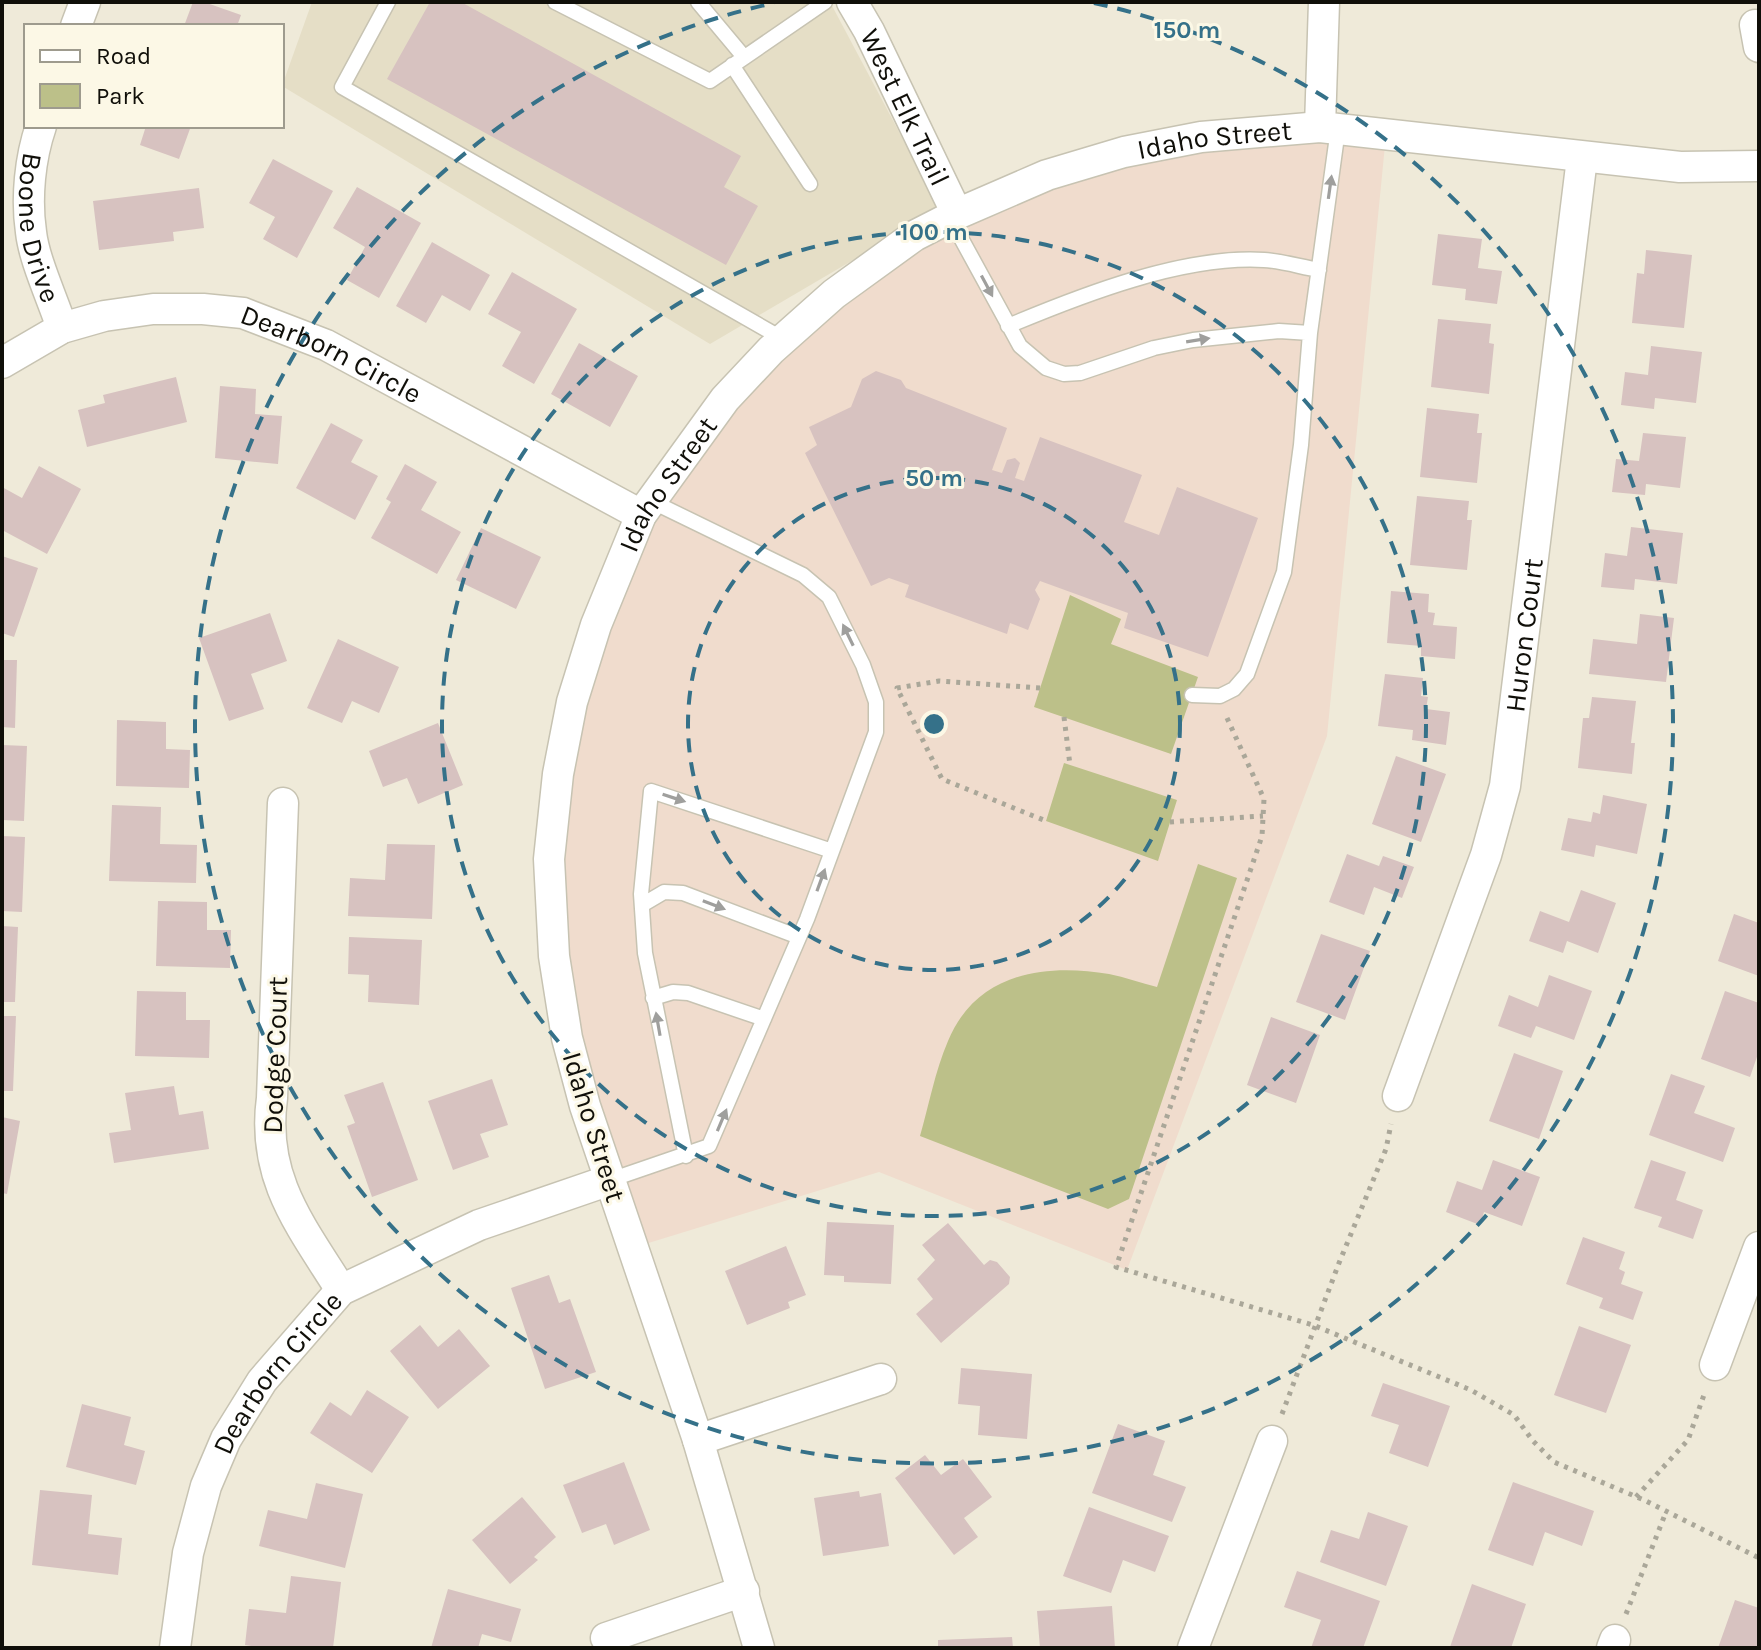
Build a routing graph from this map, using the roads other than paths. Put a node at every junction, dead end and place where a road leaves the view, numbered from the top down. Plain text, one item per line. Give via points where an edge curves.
1 (85, 2) edge
2 (388, 2) edge
3 (555, 2) edge
4 (698, 2) edge
5 (825, 2) edge
6 (852, 2) edge
7 (1324, 2) edge
8 (77, 24) edge
9 (738, 61) junction
10 (40, 128) edge
11 (1329, 128) junction
12 (1582, 158) junction
13 (1759, 166) edge
14 (810, 184) dead end
15 (953, 216) junction
16 (1319, 270) junction
17 (1008, 326) junction
18 (62, 328) junction
19 (1310, 333) junction
20 (783, 339) junction
21 (2, 363) edge
22 (646, 508) junction
23 (1192, 695) dead end
24 (283, 803) dead end
25 (832, 851) junction
26 (642, 905) junction
27 (799, 937) junction
28 (653, 998) junction
29 (764, 1019) junction
30 (1398, 1096) road end
31 (686, 1156) junction
32 (610, 1180) junction
33 (1759, 1247) edge
34 (341, 1290) junction
35 (1715, 1365) road end
36 (881, 1379) dead end
37 (698, 1440) junction
38 (1272, 1441) road end
39 (744, 1591) junction
40 (606, 1638) dead end
41 (175, 1648) edge
42 (759, 1648) edge
43 (1193, 1648) edge

1 - 8 street
2 - 20 lane via 342,87
3 - 9 lane via 710,81
4 - 9 lane
5 - 9 lane
6 - 15 street, West Elk Trail
7 - 11 street
9 - 14 lane
10 - 18 street, Boone Drive via 29,201 31,234
11 - 12 street, Idaho Street
11 - 15 street, Idaho Street via 1201,137 1124,152 1047,175
16 -> 11 lane
12 - 13 street, Idaho Street via 1680,167
12 - 30 street, Huron Court via 1505,786 1486,855
15 -> 17 lane
15 - 20 street, Idaho Street via 914,236 854,279
16 - 17 lane via 1266,260 1209,261 1149,275
16 - 19 lane
17 -> 19 lane via 1032,358 1064,374 1193,340
18 - 21 street, Dearborn Circle
18 - 22 street, Dearborn Circle via 153,309 256,317 326,345
19 - 23 lane via 1284,572 1247,674 1234,689 1216,696
20 - 22 street, Idaho Street via 725,399
25 -> 22 lane via 876,732 876,702 829,597 803,575
22 - 32 street, Idaho Street via 596,625 572,702 549,859 554,956 567,1038
24 - 34 street, Dodge Court via 270,1136 286,1201
26 -> 25 lane via 651,791
27 -> 25 lane
26 -> 27 lane via 664,892 683,893
26 - 28 lane
27 - 29 lane
28 - 29 lane via 688,993
31 -> 28 lane
31 -> 29 lane via 709,1146
31 - 32 lane
32 - 34 street, Dearborn Circle via 479,1225
32 - 37 street, Idaho Street
33 - 35 street
34 - 41 street, Dearborn Circle via 262,1381 226,1439 206,1486 188,1553
36 - 37 street
37 - 39 street, Idaho Street
38 - 43 street
39 - 40 street
39 - 42 street, Idaho Street

